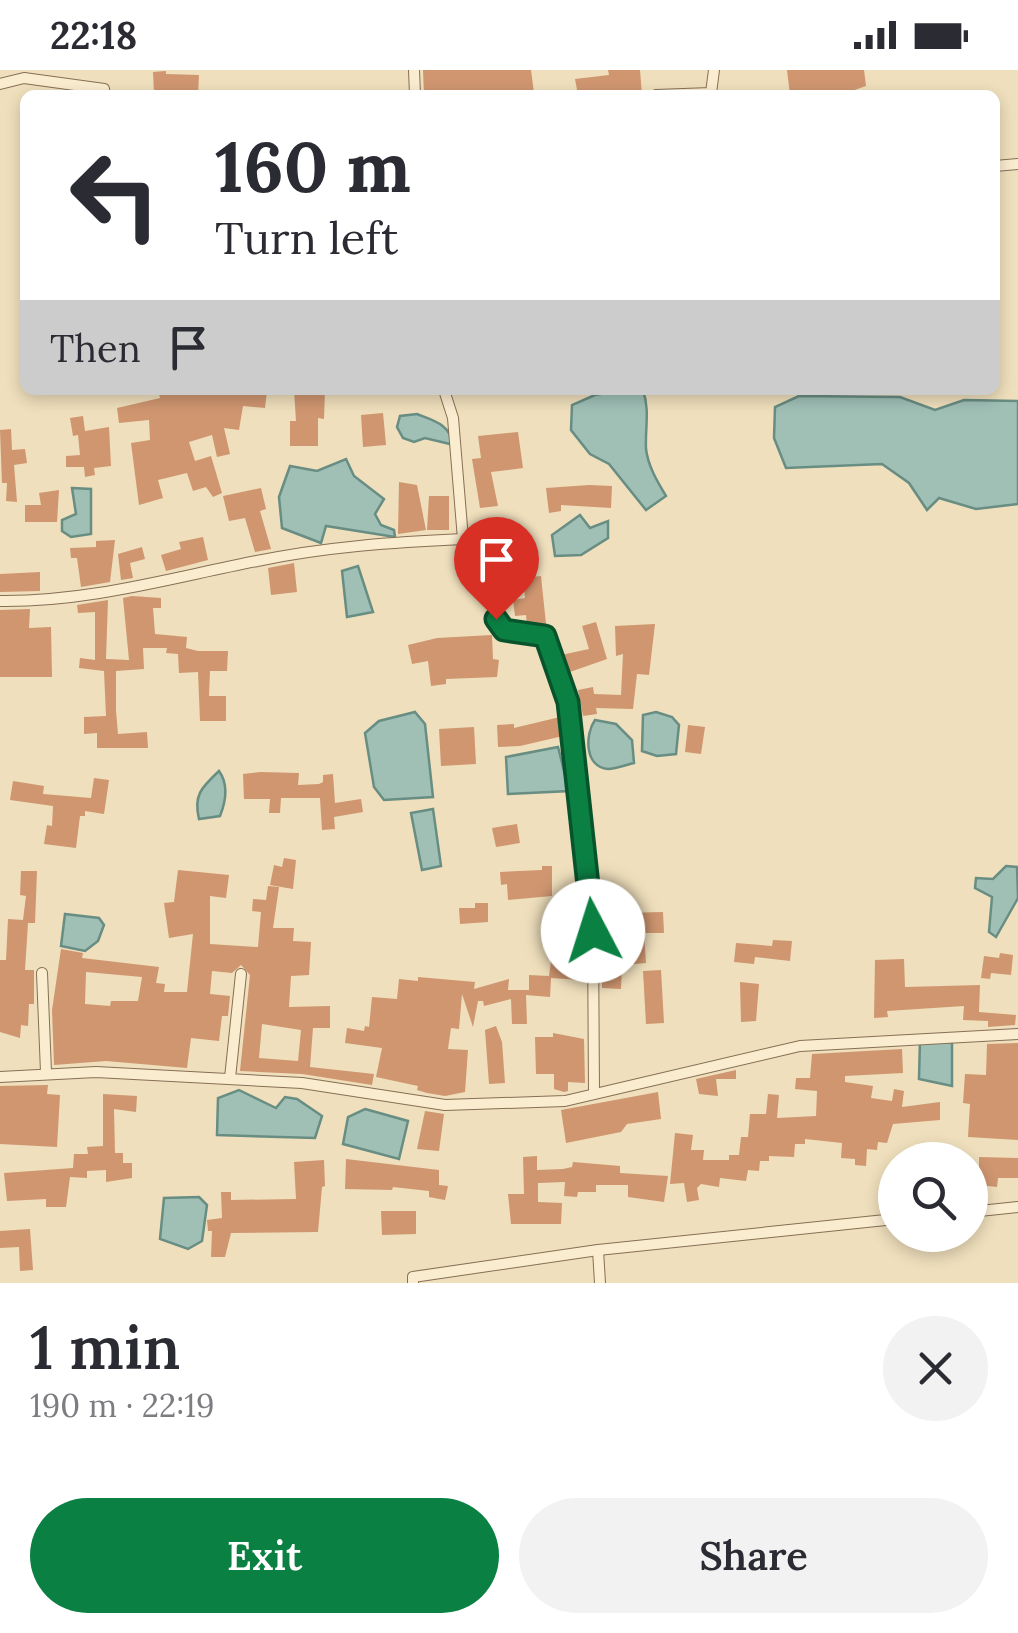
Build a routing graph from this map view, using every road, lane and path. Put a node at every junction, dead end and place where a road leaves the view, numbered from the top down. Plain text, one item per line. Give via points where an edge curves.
1 (0, 84) edge
2 (104, 90) edge
3 (446, 395) edge
4 (463, 539) junction
5 (0, 602) edge
6 (42, 973) dead end
7 (241, 974) dead end
8 (1018, 1034) edge
9 (46, 1072) junction
10 (0, 1078) edge
11 (230, 1078) junction
12 (594, 1093) junction
13 (1018, 1207) edge
14 (988, 1210) edge
15 (878, 1221) edge
16 (598, 1250) junction
17 (413, 1283) edge
18 (600, 1283) edge

1 - 2 street via 24,78
3 - 4 street
4 - 5 street via 376,543 260,560 120,592
4 - 12 street via 504,630 545,636 568,702 593,931
6 - 9 street
7 - 11 street
8 - 12 street via 800,1046
9 - 10 street
9 - 11 street
11 - 12 street via 445,1105 565,1101
13 - 14 street
15 - 16 street
16 - 17 street via 413,1277
16 - 18 street

